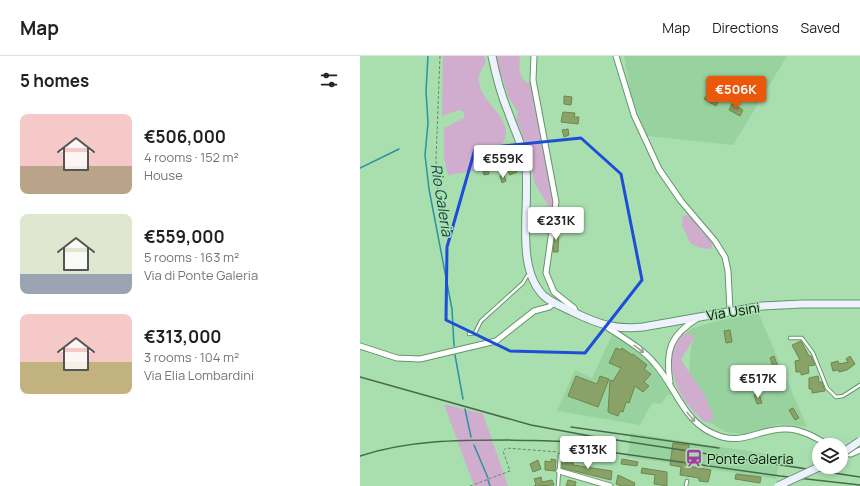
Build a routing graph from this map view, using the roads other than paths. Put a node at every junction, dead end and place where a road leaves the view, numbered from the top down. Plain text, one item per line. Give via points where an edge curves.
1 (492, 56) edge
2 (534, 56) edge
3 (616, 56) edge
4 (532, 276) junction
5 (554, 303) junction
6 (860, 304) edge
7 (730, 311) junction
8 (576, 313) junction
9 (704, 315) junction
10 (607, 326) junction
11 (469, 334) dead end
12 (790, 338) dead end
13 (360, 346) edge
14 (670, 385) junction
15 (860, 385) edge
16 (815, 438) edge
17 (860, 441) edge
18 (848, 449) edge
19 (860, 450) edge
20 (848, 454) edge
21 (560, 455) dead end
22 (812, 469) edge
23 (559, 471) junction
24 (687, 481) dead end
25 (558, 486) edge
26 (610, 486) edge
27 (686, 486) edge
28 (778, 486) edge

1 - 4 main road, Via Usini via 499,88 525,159 526,249
2 - 8 street via 533,80 556,202 547,275 554,292
3 - 7 street via 634,114 659,169 674,192 712,236 723,253 728,271
4 - 5 main road, Via Usini via 541,293
4 - 11 lane via 527,276 523,283 481,321 475,333
5 - 8 main road, Via Usini
5 - 13 street via 534,311 499,340 415,360 402,359
6 - 7 main road, Via Usini via 774,305
7 - 9 main road, Via Usini
8 - 10 main road, Via Usini
9 - 10 main road, Via Usini via 643,327
9 - 14 street via 684,328 671,344 667,360
10 -> 14 street via 648,356
12 - 15 lane via 802,338 813,353 827,388 836,397 843,396
14 -> 16 street via 692,419 702,428 718,436 747,438 777,429 789,429
17 - 18 main road, bridge
19 - 20 street
21 - 23 lane
22 - 28 main road, bridge
23 - 25 lane
23 - 26 street
24 - 27 lane

